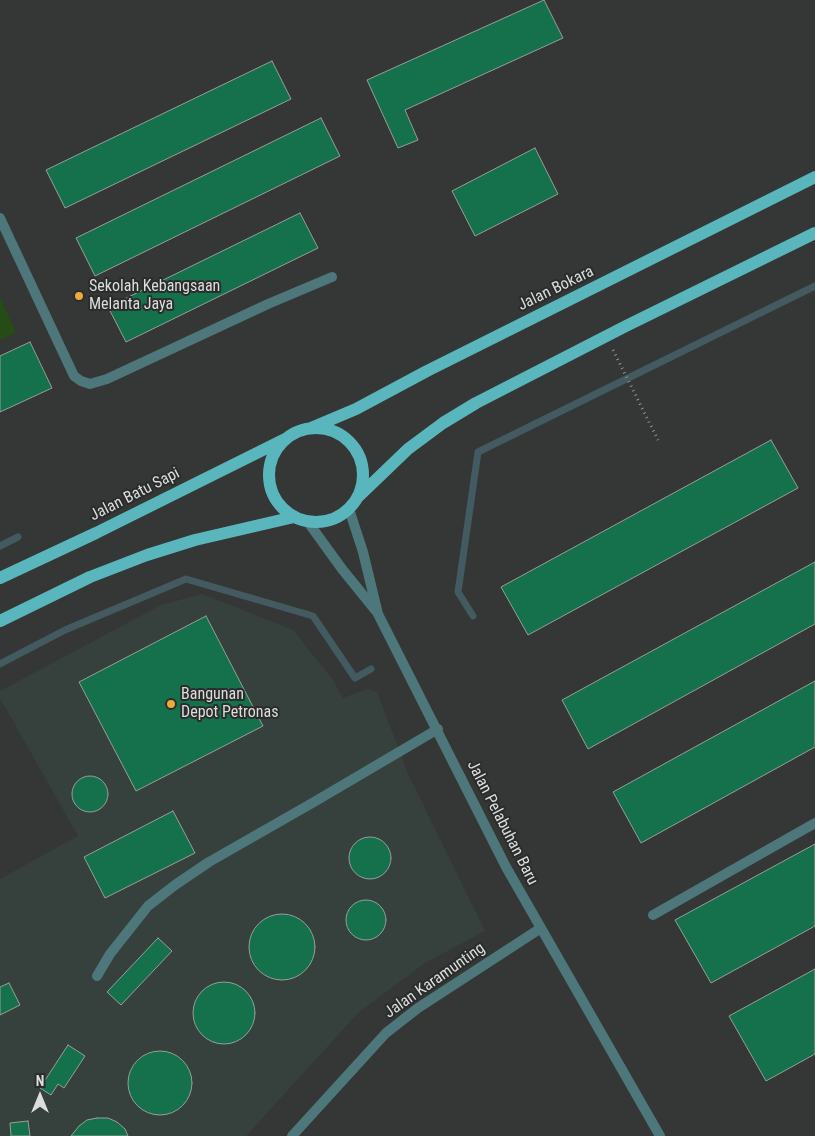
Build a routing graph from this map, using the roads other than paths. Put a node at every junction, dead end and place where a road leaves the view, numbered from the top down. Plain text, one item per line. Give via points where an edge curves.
1 (815, 177) edge
2 (0, 218) edge
3 (815, 233) edge
4 (332, 277) dead end
5 (311, 428) junction
6 (284, 439) junction
7 (358, 497) junction
8 (349, 509) junction
9 (294, 517) junction
10 (308, 522) junction
11 (0, 578) edge
12 (378, 614) junction
13 (0, 621) edge
14 (438, 729) junction
15 (815, 823) edge
16 (653, 914) dead end
17 (542, 928) junction
18 (97, 976) dead end
19 (292, 1136) edge
20 (660, 1136) edge

1 - 5 main road, Jalan Bokara
2 - 4 street via 74,376 90,384 107,380
3 - 7 main road via 476,403 408,449
5 - 6 main road via 297,431
5 - 7 main road via 326,428 351,442 363,468 363,483
6 - 9 main road via 269,465 268,480 281,508
6 - 11 main road, Jalan Batu Sapi
7 - 8 main road
8 - 10 main road via 337,518
8 - 12 street, Jalan Pelabuhan Baru
9 - 10 main road
9 - 13 main road via 195,540 147,555 90,577
10 - 12 street
12 - 14 street, Jalan Pelabuhan Baru
14 - 17 street, Jalan Pelabuhan Baru via 506,867
14 - 18 street via 175,885 148,906
15 - 16 street
17 - 19 street, Jalan Karamunting via 418,1008 386,1033
17 - 20 street, Jalan Pelabuhan Baru

